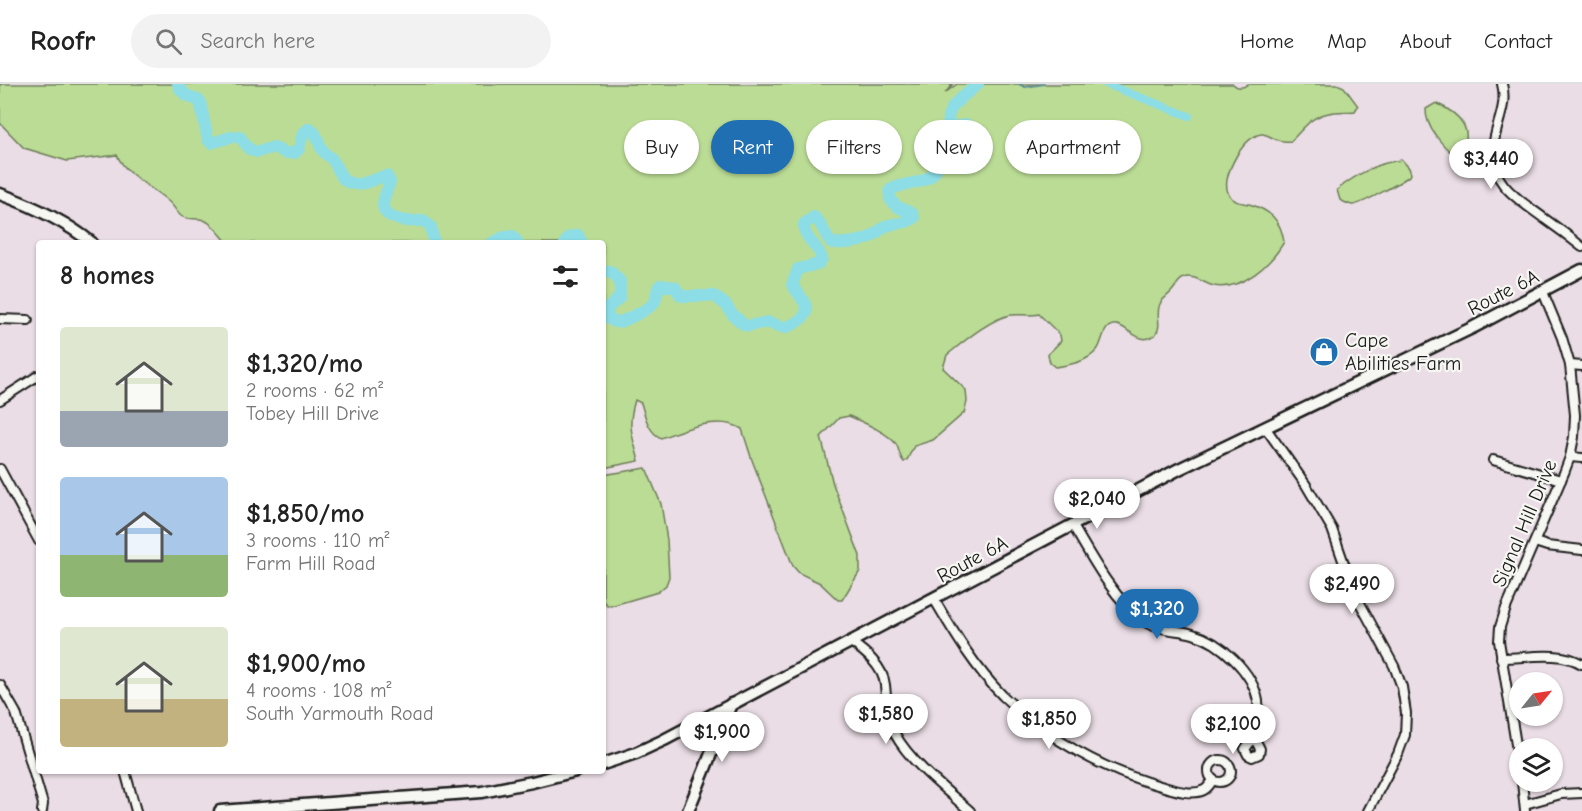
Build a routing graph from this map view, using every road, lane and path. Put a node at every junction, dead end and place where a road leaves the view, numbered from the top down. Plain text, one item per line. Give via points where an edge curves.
1 (1502, 84) edge
2 (0, 194) edge
3 (88, 240) edge
4 (1582, 247) edge
5 (1582, 270) edge
6 (1543, 292) junction
7 (0, 319) edge
8 (28, 320) dead end
9 (1570, 365) junction
10 (1582, 366) edge
11 (36, 377) edge
12 (0, 400) edge
13 (1265, 427) junction
14 (1570, 457) junction
15 (1582, 458) edge
16 (1493, 460) dead end
17 (0, 469) edge
18 (1561, 480) junction
19 (1073, 526) junction
20 (36, 535) edge
21 (1535, 542) junction
22 (1582, 550) edge
23 (934, 599) junction
24 (851, 642) junction
25 (1501, 658) junction
26 (1582, 664) edge
27 (0, 685) edge
28 (731, 704) junction
29 (1254, 738) dead end
30 (1515, 738) edge
31 (606, 763) edge
32 (126, 774) edge
33 (565, 774) edge
34 (1213, 780) dead end
35 (1523, 792) edge
36 (1582, 793) edge
37 (1525, 808) edge
38 (1371, 810) edge
39 (42, 811) edge
40 (136, 811) edge
41 (220, 811) edge
42 (688, 811) edge
43 (970, 811) edge

1 - 4 street via 1505,101 1493,148 1499,178 1509,192
2 - 3 main road via 73,228
5 - 6 main road, Route 6A
6 - 9 street, Signal Hill Drive
6 - 13 main road, Route 6A
7 - 8 street
9 - 10 street
9 - 14 street, Signal Hill Drive via 1575,415
11 - 12 street
13 - 19 main road, Route 6A
13 - 38 street via 1332,529 1354,592 1402,687 1405,735
14 - 15 street
14 - 18 street, Signal Hill Drive
16 - 18 street
17 - 20 street
18 - 21 street, Signal Hill Drive
19 - 23 main road, Route 6A
19 - 29 street via 1116,592 1142,621 1208,640 1236,662 1257,698
21 - 22 street
21 - 25 street, Signal Hill Drive via 1500,627
23 - 24 main road, Route 6A
23 - 34 street via 978,668 1002,695 1056,739 1106,767 1154,784 1195,792 1204,790
24 - 28 main road, Route 6A
24 - 43 street via 880,670 888,719 900,744
25 - 26 street via 1555,657
25 - 30 street, Signal Hill Drive
27 - 39 street via 16,713
28 - 31 main road, Route 6A via 644,749
28 - 42 main road
32 - 40 street
33 - 41 main road via 482,792
35 - 37 street
36 - 37 street via 1569,793

